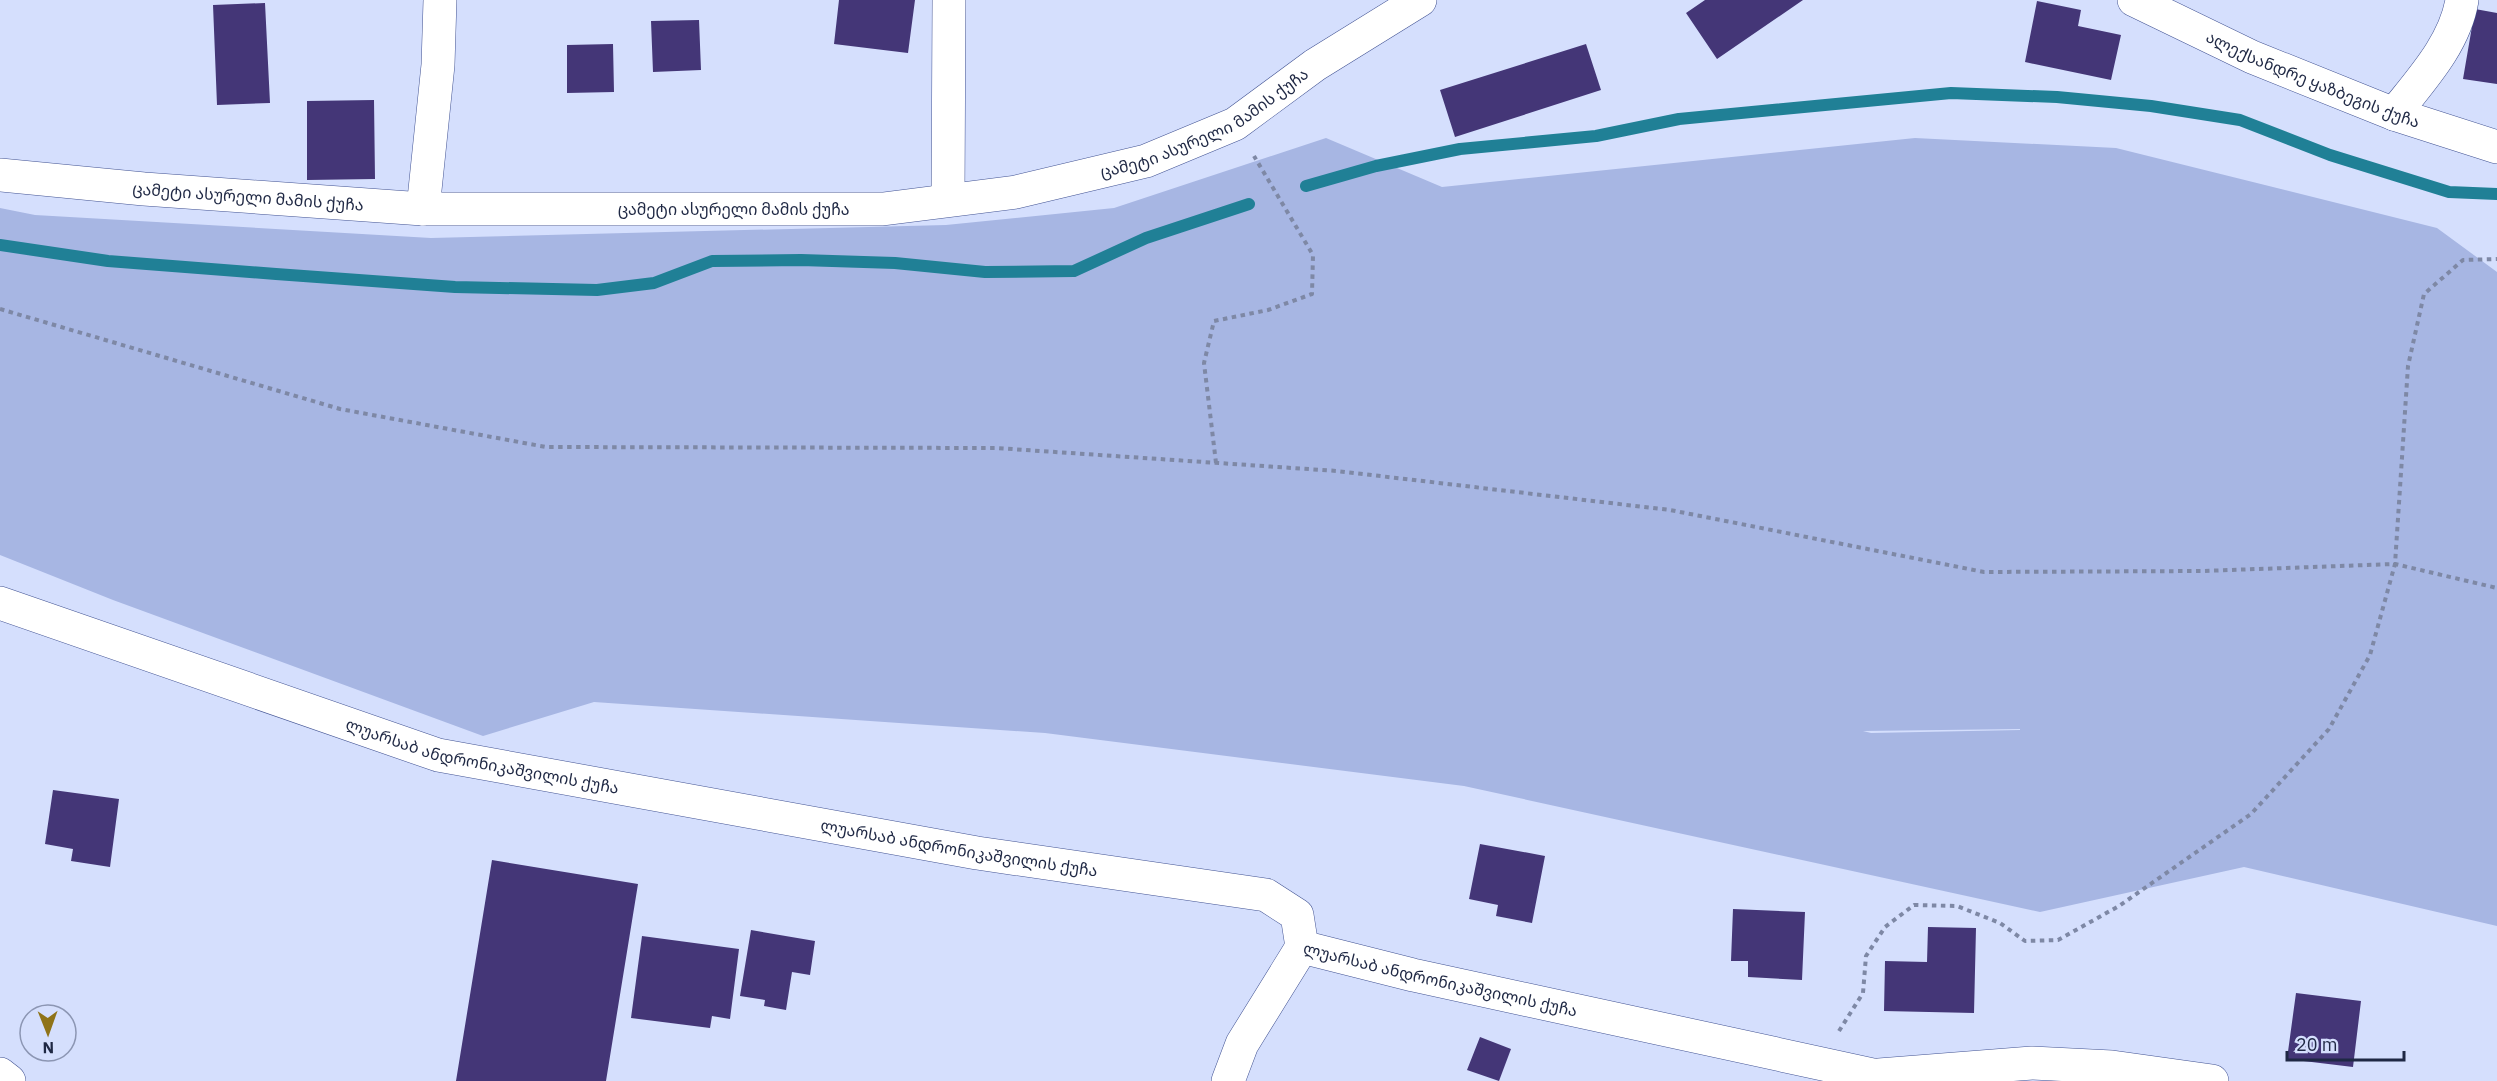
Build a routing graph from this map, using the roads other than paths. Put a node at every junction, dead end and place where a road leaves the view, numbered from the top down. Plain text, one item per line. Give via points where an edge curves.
1 (440, 0) edge
2 (949, 0) edge
3 (1420, 0) edge
4 (2134, 0) edge
5 (2462, 0) edge
6 (2394, 114) junction
7 (2497, 147) edge
8 (0, 176) edge
9 (948, 200) junction
10 (423, 209) junction
11 (0, 603) edge
12 (1302, 947) junction
13 (0, 1074) edge
14 (1888, 1078) edge
15 (9, 1081) edge
16 (1228, 1081) edge
17 (2212, 1081) edge

1 - 10 street via 438,65
2 - 9 street
3 - 9 street, ცამეტი ასურელი მამის ქუჩა via 1315,65 1235,124 1146,161 1016,192
4 - 6 street, ალექსანდრე ყაზბეგის ქუჩა via 2252,57
5 - 6 street via 2460,13 2438,58
6 - 7 street, ალექსანდრე ყაზბეგის ქუჩა
8 - 10 street, ცამეტი ასურელი მამის ქუჩა
9 - 10 street, ცამეტი ასურელი მამის ქუჩა via 883,209
11 - 12 street, ლუარსაბ ანდრონიკაშვილის ქუჩა via 438,755 977,853 1266,895 1297,915
12 - 14 street, ლუარსაბ ანდრონიკაშვილის ქუჩა via 1413,975
12 - 16 street via 1242,1044
13 - 15 street
14 - 17 street, ლუარსაბ ანდრონიკაშვილის ქუჩა via 2032,1063 2112,1067

